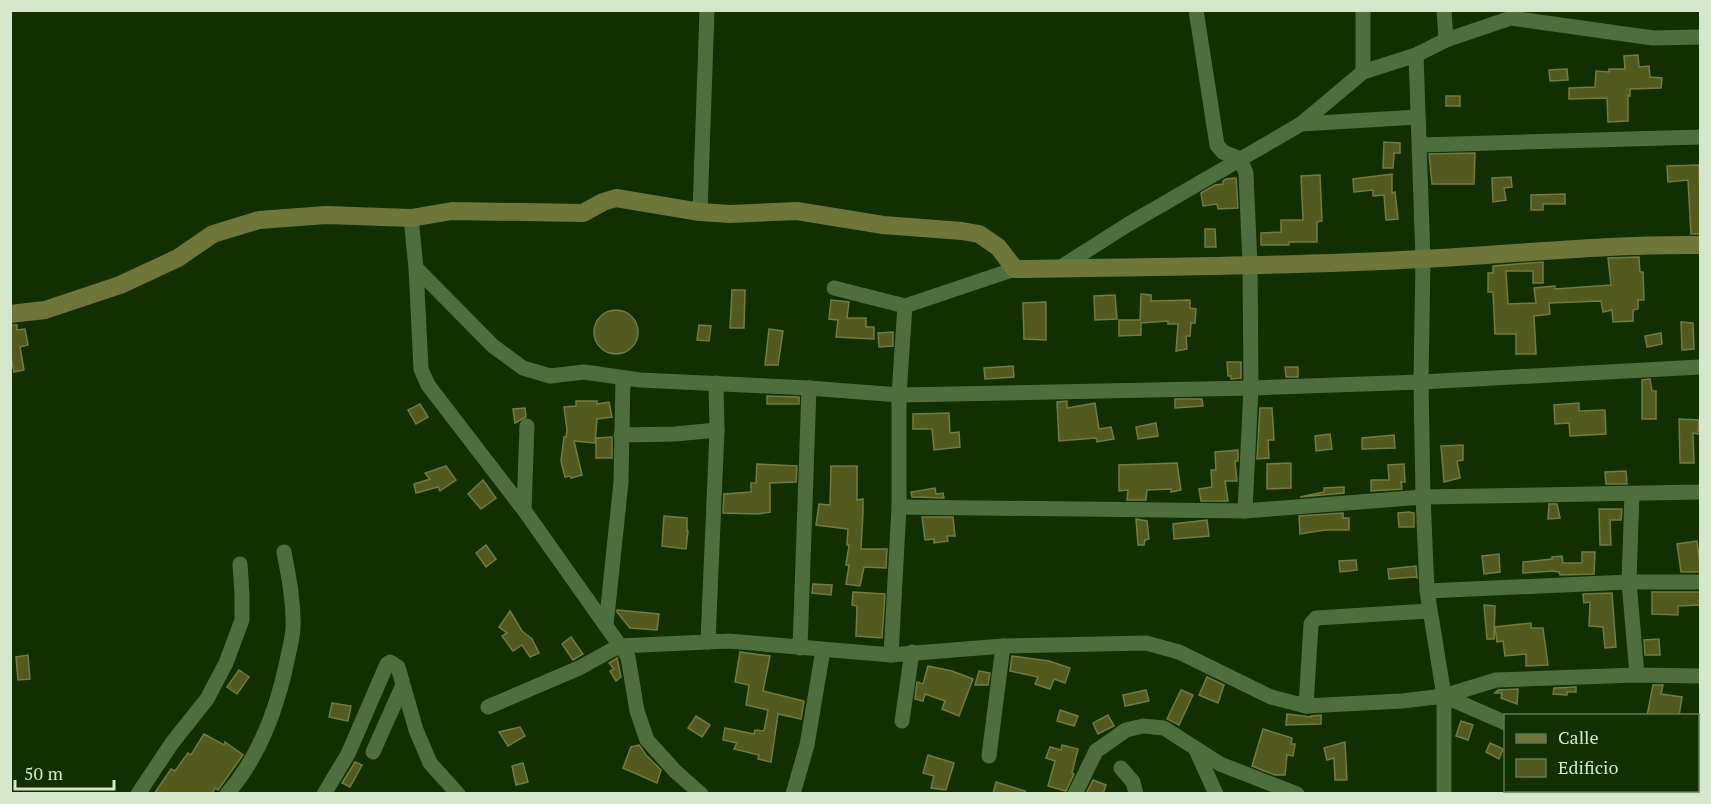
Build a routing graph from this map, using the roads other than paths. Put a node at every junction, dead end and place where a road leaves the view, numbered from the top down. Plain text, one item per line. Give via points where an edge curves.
1 (707, 10) edge
2 (1196, 10) edge
3 (1363, 10) edge
4 (1444, 10) edge
5 (1701, 37) edge
6 (1446, 40) junction
7 (1416, 55) junction
8 (1363, 72) junction
9 (1418, 117) junction
10 (1301, 124) junction
11 (1701, 137) edge
12 (1420, 145) junction
13 (1240, 159) junction
14 (700, 212) junction
15 (411, 218) junction
16 (1701, 245) edge
17 (1423, 259) junction
18 (1250, 266) junction
19 (416, 268) junction
20 (1058, 268) junction
21 (1015, 269) junction
22 (834, 288) dead end
23 (905, 306) junction
24 (10, 314) edge
25 (1701, 367) edge
26 (623, 378) junction
27 (1421, 382) junction
28 (716, 383) junction
29 (809, 388) junction
30 (1251, 388) junction
31 (899, 395) junction
32 (527, 426) dead end
33 (717, 430) junction
34 (621, 435) junction
35 (1701, 492) edge
36 (1632, 494) junction
37 (1423, 497) junction
38 (899, 507) junction
39 (524, 510) junction
40 (1245, 511) junction
41 (284, 552) dead end
42 (240, 564) dead end
43 (1629, 582) junction
44 (1701, 582) edge
45 (1426, 591) junction
46 (1429, 611) junction
47 (606, 626) junction
48 (708, 642) junction
49 (619, 646) junction
50 (1003, 646) junction
51 (800, 648) junction
52 (823, 650) junction
53 (912, 652) junction
54 (891, 655) junction
55 (1637, 675) junction
56 (1701, 676) edge
57 (402, 687) junction
58 (1444, 696) junction
59 (488, 706) dead end
60 (1306, 706) junction
61 (902, 721) dead end
62 (1504, 722) edge
63 (1196, 750) junction
64 (374, 752) dead end
65 (989, 756) dead end
66 (1121, 768) dead end
67 (138, 794) edge
68 (227, 794) edge
69 (324, 794) edge
70 (458, 794) edge
71 (700, 794) edge
72 (793, 794) edge
73 (1075, 794) edge
74 (1136, 794) edge
75 (1216, 794) edge
76 (1297, 794) edge
77 (1444, 794) edge

1 - 14 street
2 - 13 street via 1217,145
3 - 8 street
4 - 6 street
5 - 6 street via 1653,38 1510,18
6 - 7 street
7 - 8 street
7 - 9 street
8 - 10 street
9 - 10 street
9 - 12 street
10 - 13 street
11 - 12 street
12 - 17 street
13 - 18 street via 1246,173
13 - 20 street
14 - 15 street via 616,198 583,213 452,211
14 - 21 street via 797,211 883,225 979,234 998,247
15 - 19 street
15 - 24 street via 326,215 259,220 213,234 178,258 120,285 45,310
16 - 17 street
17 - 18 street
17 - 27 street
18 - 20 street
18 - 30 street
19 - 26 street via 493,346 523,368 550,376 584,372
19 - 39 street via 421,369 428,385
20 - 21 street
21 - 23 street
22 - 23 street
23 - 31 street
25 - 27 street
26 - 28 street
26 - 34 street
27 - 30 street
27 - 37 street
28 - 29 street
28 - 33 street
29 - 31 street
29 - 51 street
30 - 31 street
30 - 40 street
31 - 38 street
32 - 39 street
33 - 34 street
33 - 48 street
34 - 47 street via 621,482
35 - 36 street
36 - 37 street
36 - 43 street
37 - 40 street
37 - 45 street
38 - 40 street
38 - 54 street
39 - 47 street
41 - 68 street via 293,615 284,676 261,743 248,768
42 - 67 street via 242,620 226,663 207,699
43 - 44 street
43 - 45 street
43 - 55 street
45 - 46 street
46 - 58 street
46 - 60 street via 1316,618 1311,624
47 - 49 street
48 - 49 street
48 - 51 street
49 - 59 street via 579,668
49 - 71 street via 628,657 637,711 647,740
50 - 53 street
50 - 60 street via 1146,643 1179,652 1271,698
50 - 65 street
51 - 52 street
52 - 54 street
52 - 72 street via 807,745
53 - 54 street
53 - 61 street
55 - 56 street
55 - 58 street via 1496,680
57 - 64 street
57 - 69 street via 398,668 387,664 348,754
57 - 70 street via 430,763
58 - 60 street
58 - 62 street
58 - 77 street
63 - 73 street via 1164,728 1143,726 1126,730 1096,751
63 - 75 street
63 - 76 street via 1220,764
66 - 74 street via 1133,782

